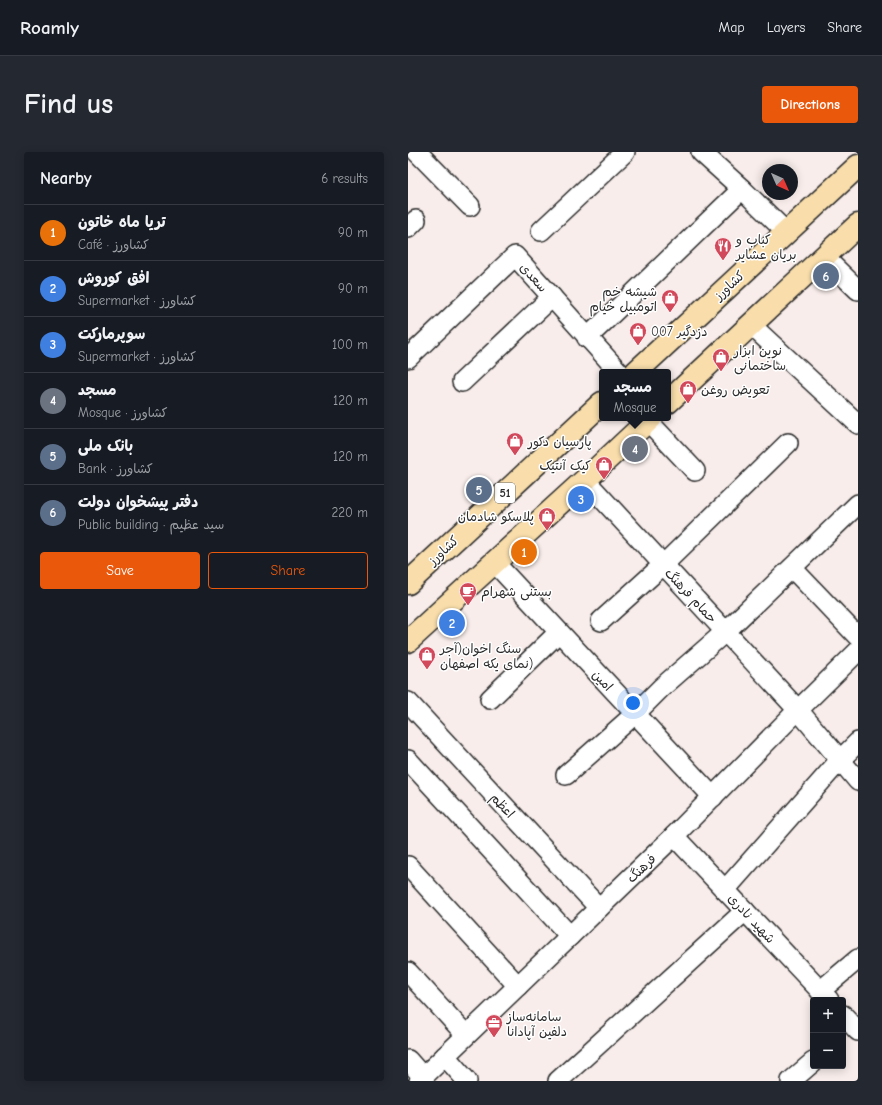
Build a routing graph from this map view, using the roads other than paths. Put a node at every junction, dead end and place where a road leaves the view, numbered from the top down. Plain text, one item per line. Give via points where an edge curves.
1 (411, 152) edge
2 (416, 152) edge
3 (625, 152) edge
4 (701, 152) edge
5 (408, 155) edge
6 (858, 166) edge
7 (742, 189) junction
8 (470, 206) dead end
9 (858, 225) edge
10 (541, 231) dead end
11 (786, 232) junction
12 (824, 257) junction
13 (858, 290) edge
14 (552, 297) junction
15 (751, 325) junction
16 (587, 338) junction
17 (408, 358) edge
18 (616, 369) edge
19 (639, 369) edge
20 (462, 382) dead end
21 (671, 399) edge
22 (599, 406) edge
23 (648, 421) edge
24 (652, 421) edge
25 (858, 424) edge
26 (788, 443) dead end
27 (695, 471) dead end
28 (584, 480) junction
29 (858, 504) edge
30 (494, 562) junction
31 (663, 565) junction
32 (792, 568) junction
33 (408, 583) edge
34 (601, 621) dead end
35 (559, 632) junction
36 (725, 632) junction
37 (858, 637) edge
38 (408, 641) edge
39 (858, 651) edge
40 (490, 699) dead end
41 (408, 702) edge
42 (798, 710) junction
43 (635, 714) junction
44 (858, 742) edge
45 (408, 760) edge
46 (840, 760) junction
47 (566, 775) dead end
48 (858, 781) edge
49 (712, 797) junction
50 (674, 836) junction
51 (408, 866) edge
52 (725, 890) junction
53 (599, 908) junction
54 (745, 911) junction
55 (570, 936) junction
56 (858, 959) edge
57 (408, 972) edge
58 (518, 986) junction
59 (825, 995) edge
60 (466, 1035) junction
61 (445, 1056) junction
62 (408, 1060) edge
63 (810, 1065) edge
64 (421, 1079) edge
65 (467, 1081) edge
66 (558, 1081) edge
67 (792, 1081) edge

1 - 5 street
2 - 8 street
3 - 10 street
4 - 7 street
6 - 11 main road, کشاورز
7 - 11 street
7 - 16 street
9 - 12 main road
11 - 19 main road, کشاورز
12 - 13 street
12 - 15 main road
14 - 16 street, سعدی
14 - 17 street, سعدی via 514,256
14 - 20 street
15 - 21 main road
15 - 25 street
16 - 18 street, سعدی
22 - 33 main road, کشاورز / 51
23 - 28 main road
24 - 27 street
26 - 31 street
28 - 30 main road
28 - 31 street, حمام فرهنگ
29 - 32 street
30 - 35 street, امین
30 - 38 main road
31 - 34 street
31 - 36 street, حمام فرهنگ
32 - 36 street
32 - 37 street
35 - 40 street
35 - 43 street, امین
36 - 42 street, حمام فرهنگ
36 - 43 street
39 - 42 street, فرهنگ
41 - 53 street, اعظم
42 - 46 street, حمام فرهنگ
42 - 49 street, فرهنگ
43 - 47 street
43 - 49 street, امین
44 - 46 street
45 - 55 street
46 - 48 street, حمام فرهنگ
46 - 52 street
49 - 50 street, فرهنگ
50 - 52 street, شهید نادری
50 - 53 street, فرهنگ
51 - 58 street
52 - 54 street, شهید نادری
53 - 55 street, فرهنگ
54 - 59 street, شهید نادری
54 - 66 street
55 - 58 street, فرهنگ
56 - 59 street
57 - 60 street
58 - 60 street, فرهنگ
60 - 61 street, فرهنگ
61 - 64 street, فرهنگ
61 - 65 street
62 - 64 street
63 - 67 street

